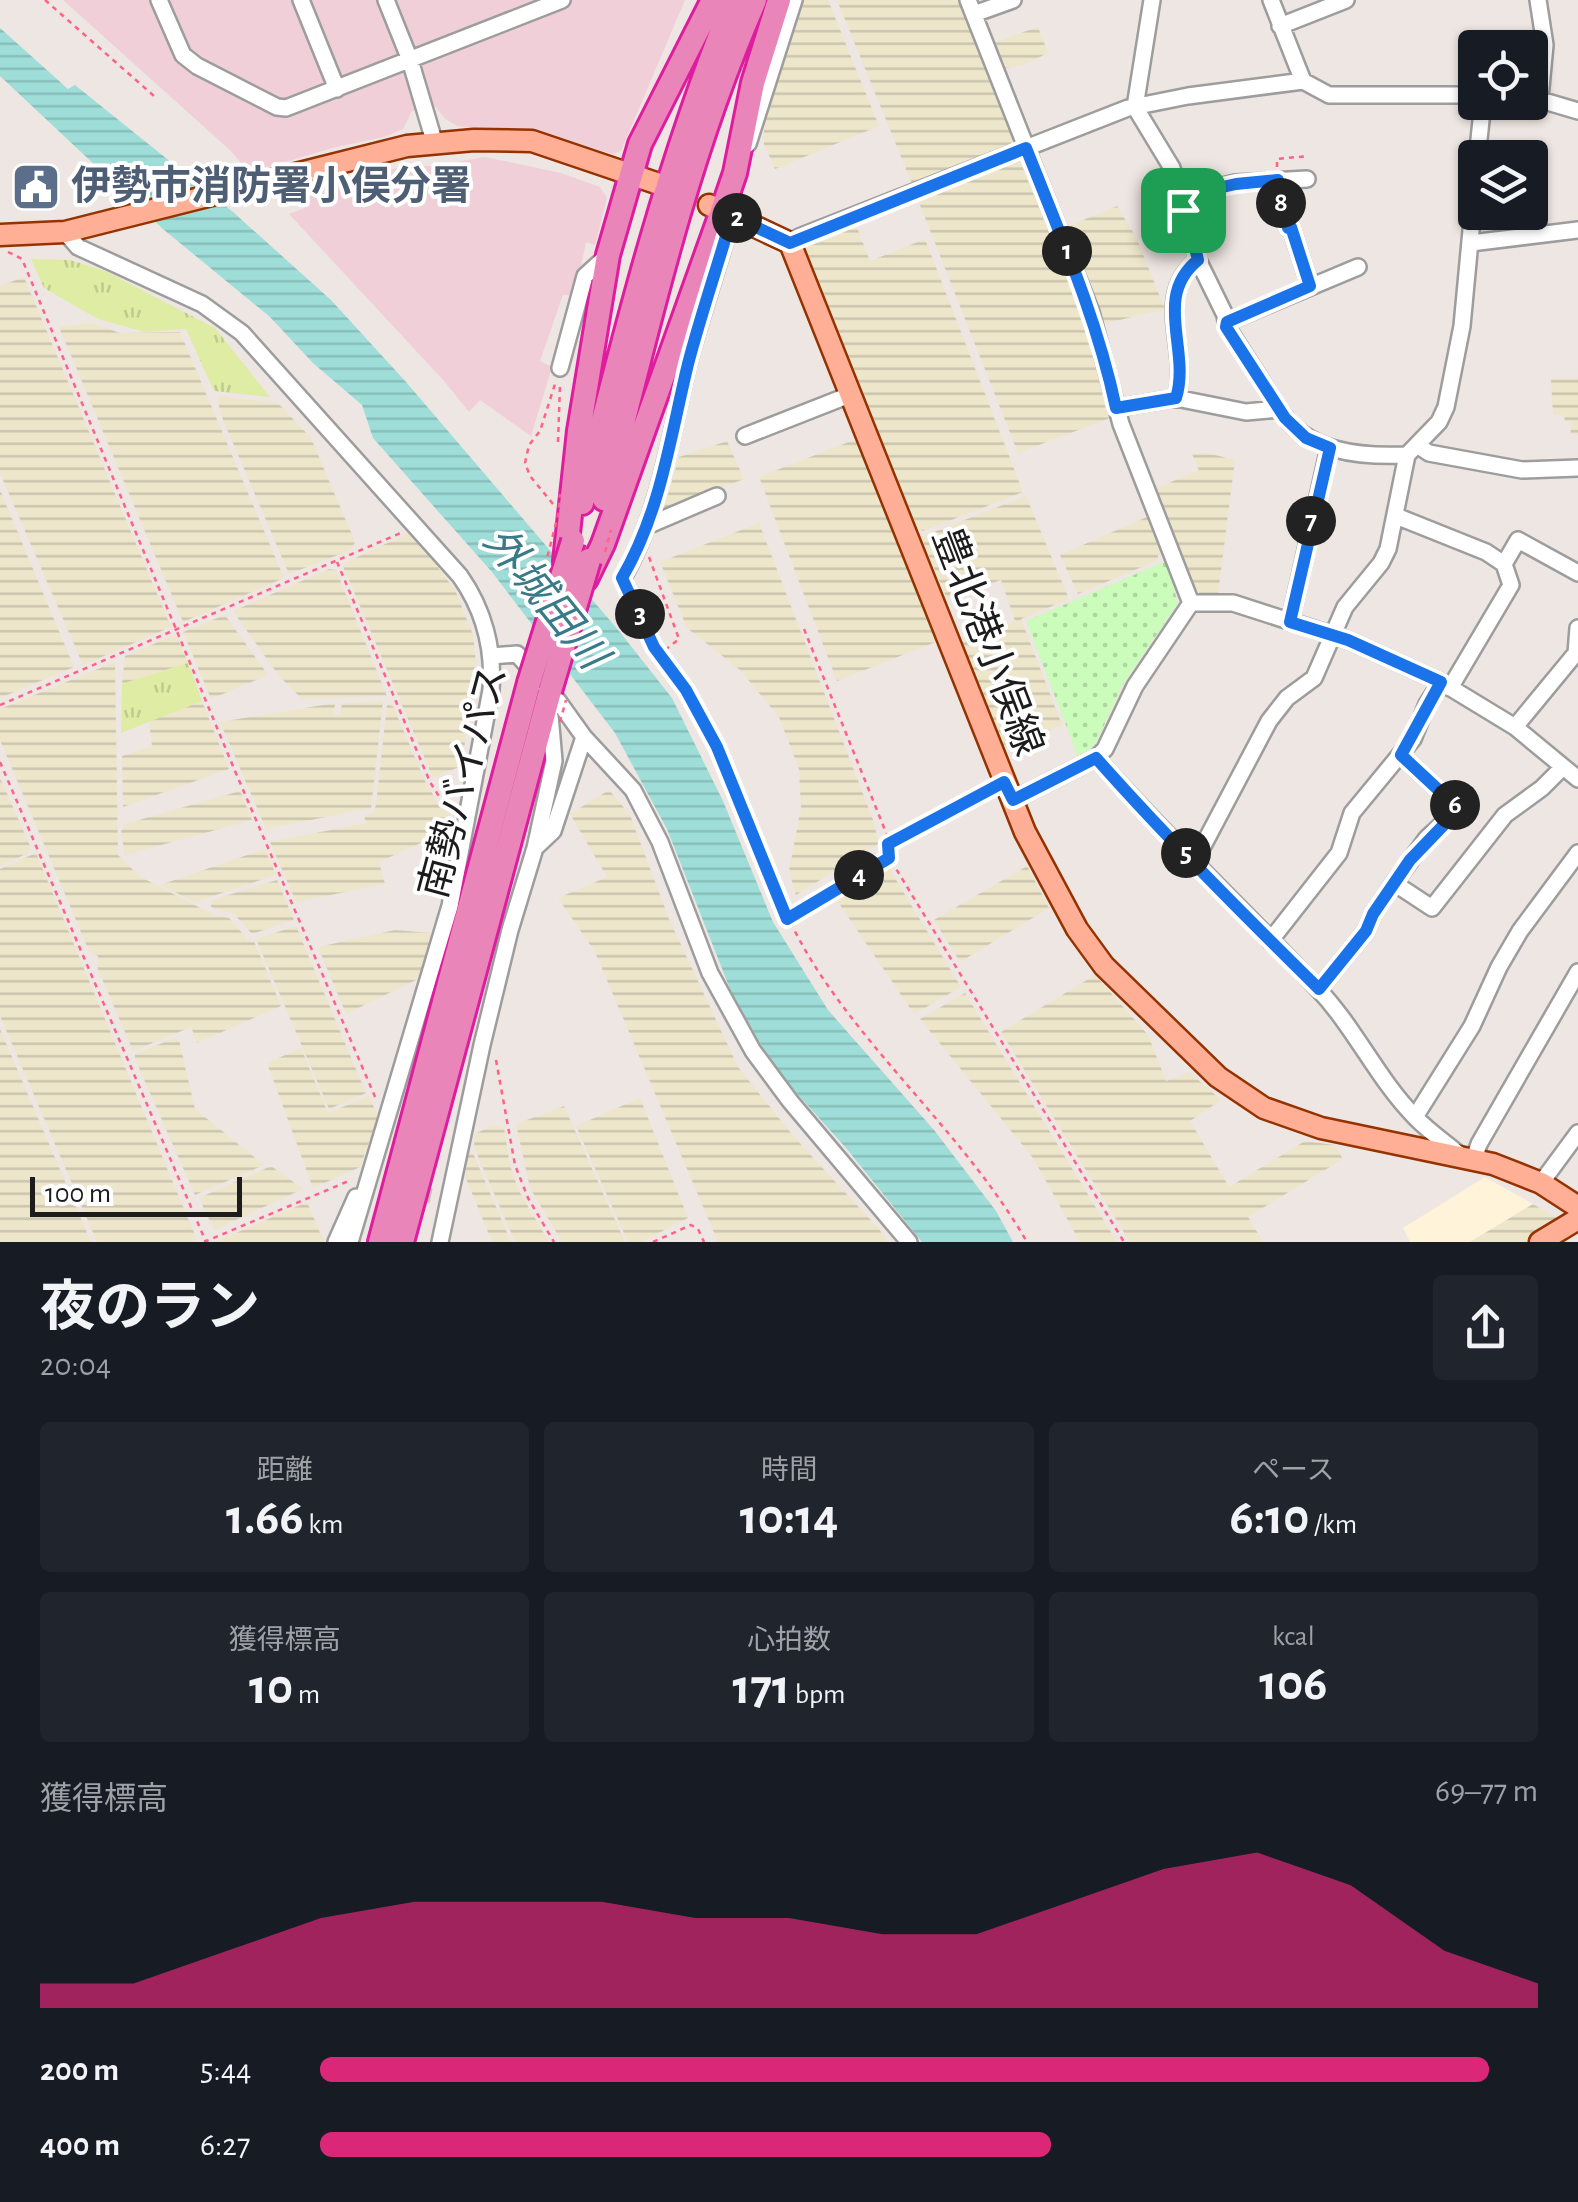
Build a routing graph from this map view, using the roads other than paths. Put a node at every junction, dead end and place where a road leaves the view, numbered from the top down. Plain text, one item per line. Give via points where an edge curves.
1 (159, 0) edge
2 (301, 0) edge
3 (386, 0) edge
4 (562, 0) edge
5 (712, 0) edge
6 (734, 0) edge
7 (754, 0) edge
8 (779, 0) edge
9 (794, 0) edge
10 (1013, 0) edge
11 (1152, 0) edge
12 (1271, 0) edge
13 (1346, 0) edge
14 (1538, 0) edge
15 (971, 7) edge
16 (1280, 26) junction
17 (1543, 30) edge
18 (410, 60) junction
19 (1302, 81) junction
20 (337, 89) junction
21 (1458, 95) edge
22 (1548, 102) edge
23 (1135, 107) junction
24 (1578, 111) edge
25 (435, 144) junction
26 (1026, 148) junction
27 (735, 174) junction
28 (629, 175) junction
29 (1306, 179) dead end
30 (1278, 180) junction
31 (656, 184) dead end
32 (1182, 196) junction
33 (721, 210) junction
34 (1473, 230) edge
35 (1578, 230) edge
36 (65, 232) junction
37 (2, 243) edge
38 (790, 243) junction
39 (1472, 243) junction
40 (608, 255) junction
41 (1198, 260) junction
42 (1358, 267) dead end
43 (1310, 286) junction
44 (1227, 322) junction
45 (560, 368) road end
46 (852, 394) junction
47 (1176, 398) junction
48 (1116, 408) junction
49 (1280, 410) junction
50 (745, 436) dead end
51 (1330, 448) junction
52 (1412, 450) junction
53 (1578, 468) edge
54 (717, 496) dead end
55 (1396, 516) junction
56 (649, 526) junction
57 (1504, 564) junction
58 (1578, 573) edge
59 (622, 578) road end
60 (574, 579) junction
61 (1192, 602) junction
62 (1290, 622) junction
63 (1578, 628) edge
64 (1333, 636) junction
65 (491, 656) junction
66 (1446, 685) junction
67 (539, 687) junction
68 (1516, 727) junction
69 (584, 737) junction
70 (1401, 755) junction
71 (1096, 758) junction
72 (1564, 767) junction
73 (1578, 779) edge
74 (1009, 791) junction
75 (536, 848) junction
76 (1578, 853) edge
77 (1196, 861) junction
78 (1394, 883) junction
79 (1270, 940) junction
80 (1578, 972) edge
81 (1319, 989) junction
82 (1415, 1117) junction
83 (1578, 1133) edge
84 (1468, 1158) junction
85 (375, 1183) junction
86 (1541, 1183) junction
87 (431, 1196) tunnel mouth
88 (449, 1200) junction
89 (1578, 1207) edge
90 (1578, 1218) edge
91 (336, 1242) edge
92 (350, 1242) edge
93 (380, 1242) edge
94 (402, 1242) edge
95 (443, 1242) edge
96 (909, 1242) edge
97 (1540, 1242) edge

1 - 20 street via 184,55 276,107
2 - 20 street
3 - 18 street
4 - 18 street
5 - 28 highway
6 - 60 highway, 南勢バイパス, bridge via 646,253 573,541
7 - 60 highway, 南勢バイパス, bridge via 665,258 589,560
8 - 27 highway
9 - 27 street
10 - 15 street
11 - 23 street
12 - 16 street
13 - 16 street
14 - 17 street
15 - 26 street
16 - 19 street
18 - 20 street
18 - 25 street
19 - 21 street via 1329,95
19 - 23 street
22 - 24 street
23 - 26 street
23 - 32 street
25 - 28 main road via 532,141
25 - 36 main road
26 - 38 street
26 - 48 street via 1096,325
27 - 33 highway
28 - 31 main road
28 - 40 highway
29 - 30 street
30 - 32 street
30 - 43 street
32 - 41 street
33 - 38 main road
33 - 56 street
33 - 60 highway via 603,544
34 - 39 street
35 - 39 street
36 - 37 main road
36 - 65 street via 78,246 230,322 470,590
38 - 46 main road, 豊北港小俣線
39 - 52 street via 1446,407
40 - 45 street via 585,276
40 - 60 highway via 579,431
41 - 44 street
41 - 47 street via 1172,307 1180,364
42 - 43 street
43 - 44 street
44 - 49 street
46 - 50 street
46 - 74 main road, 豊北港小俣線
47 - 48 street
47 - 49 street via 1246,412
48 - 61 street
49 - 51 street via 1306,438
51 - 52 street
51 - 62 street
52 - 53 street via 1522,470
52 - 55 street
54 - 56 street
55 - 57 street
55 - 64 street via 1382,563 1345,608
56 - 59 street
57 - 58 street via 1518,540
57 - 66 street via 1511,585
60 - 67 highway, 南勢バイパス, bridge
61 - 62 street via 1233,603
61 - 71 street
62 - 64 street
63 - 68 street via 1576,653
64 - 66 street
64 - 77 street via 1314,678 1269,722
65 - 69 street via 517,654
65 - 85 street via 491,690 450,906
66 - 68 street
66 - 70 street
67 - 75 street via 554,760
67 - 93 highway, 南勢バイパス
67 - 94 highway, 南勢バイパス
68 - 72 street
69 - 75 street via 553,831
69 - 96 street via 627,780 648,815 710,973 754,1051
70 - 78 street via 1459,809
70 - 79 street via 1352,813 1339,853
71 - 74 street
71 - 77 street
72 - 73 street
72 - 78 street via 1505,816 1432,908
74 - 84 main road, 豊北港小俣線 via 1039,862 1104,966 1235,1091 1299,1122
75 - 88 street via 510,930
76 - 82 street via 1520,931
77 - 79 street
78 - 81 street
79 - 81 street
80 - 84 street
81 - 82 street
82 - 84 street
83 - 86 street
84 - 86 main road, 豊北港小俣線
85 - 91 street via 354,1199
85 - 92 street
86 - 89 main road, 豊北港小俣線
87 - 88 street
88 - 95 street
90 - 97 main road

